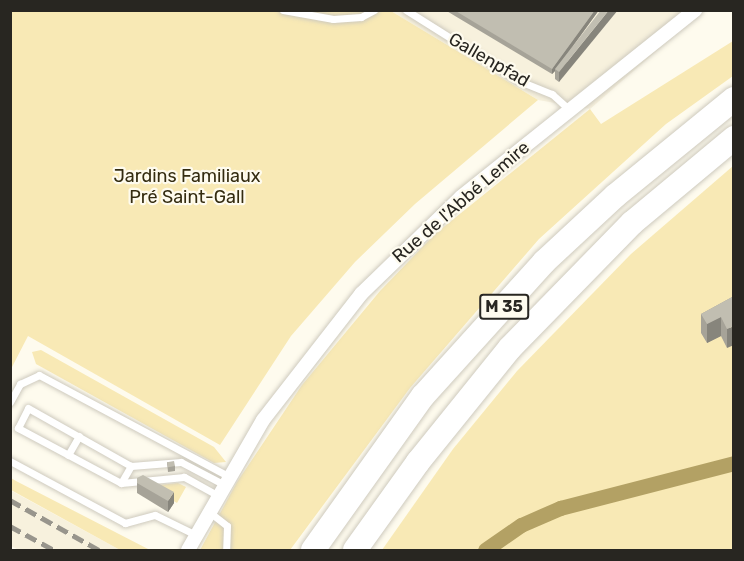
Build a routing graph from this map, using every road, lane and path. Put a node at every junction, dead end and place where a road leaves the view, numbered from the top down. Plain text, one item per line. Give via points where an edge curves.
1 (283, 10) edge
2 (374, 10) edge
3 (406, 10) edge
4 (695, 10) edge
5 (734, 99) edge
6 (570, 110) junction
7 (734, 138) edge
8 (10, 402) edge
9 (79, 436) junction
10 (68, 456) junction
11 (10, 461) edge
12 (131, 466) junction
13 (121, 483) junction
14 (223, 485) junction
15 (208, 511) junction
16 (196, 535) junction
17 (188, 550) edge
18 (226, 550) edge
19 (313, 550) edge
20 (355, 550) edge

1 - 2 lane via 333,19 361,16
3 - 6 lane, Gallenpfad via 517,80 552,94
4 - 6 street, Rue de l'Abbé Lemire
5 - 19 highway, M 35 via 615,196 544,262 423,396
6 - 14 street, Rue de l'Abbé Lemire via 435,220 361,294 297,372
7 - 20 highway, M 35 via 632,223 533,322 418,462
8 - 14 lane via 20,384 39,375
9 - 10 lane
9 - 10 lane via 28,408 18,428
9 - 12 lane
10 - 13 lane
11 - 16 lane via 125,523 154,514
12 - 13 lane
12 - 14 lane via 181,462
13 - 14 lane via 184,477
14 - 15 street, Rue de l'Abbé Lemire
15 - 16 street, Rue de l'Abbé Lemire
15 - 18 lane via 227,526
16 - 17 street, Rue de l'Abbé Lemire

